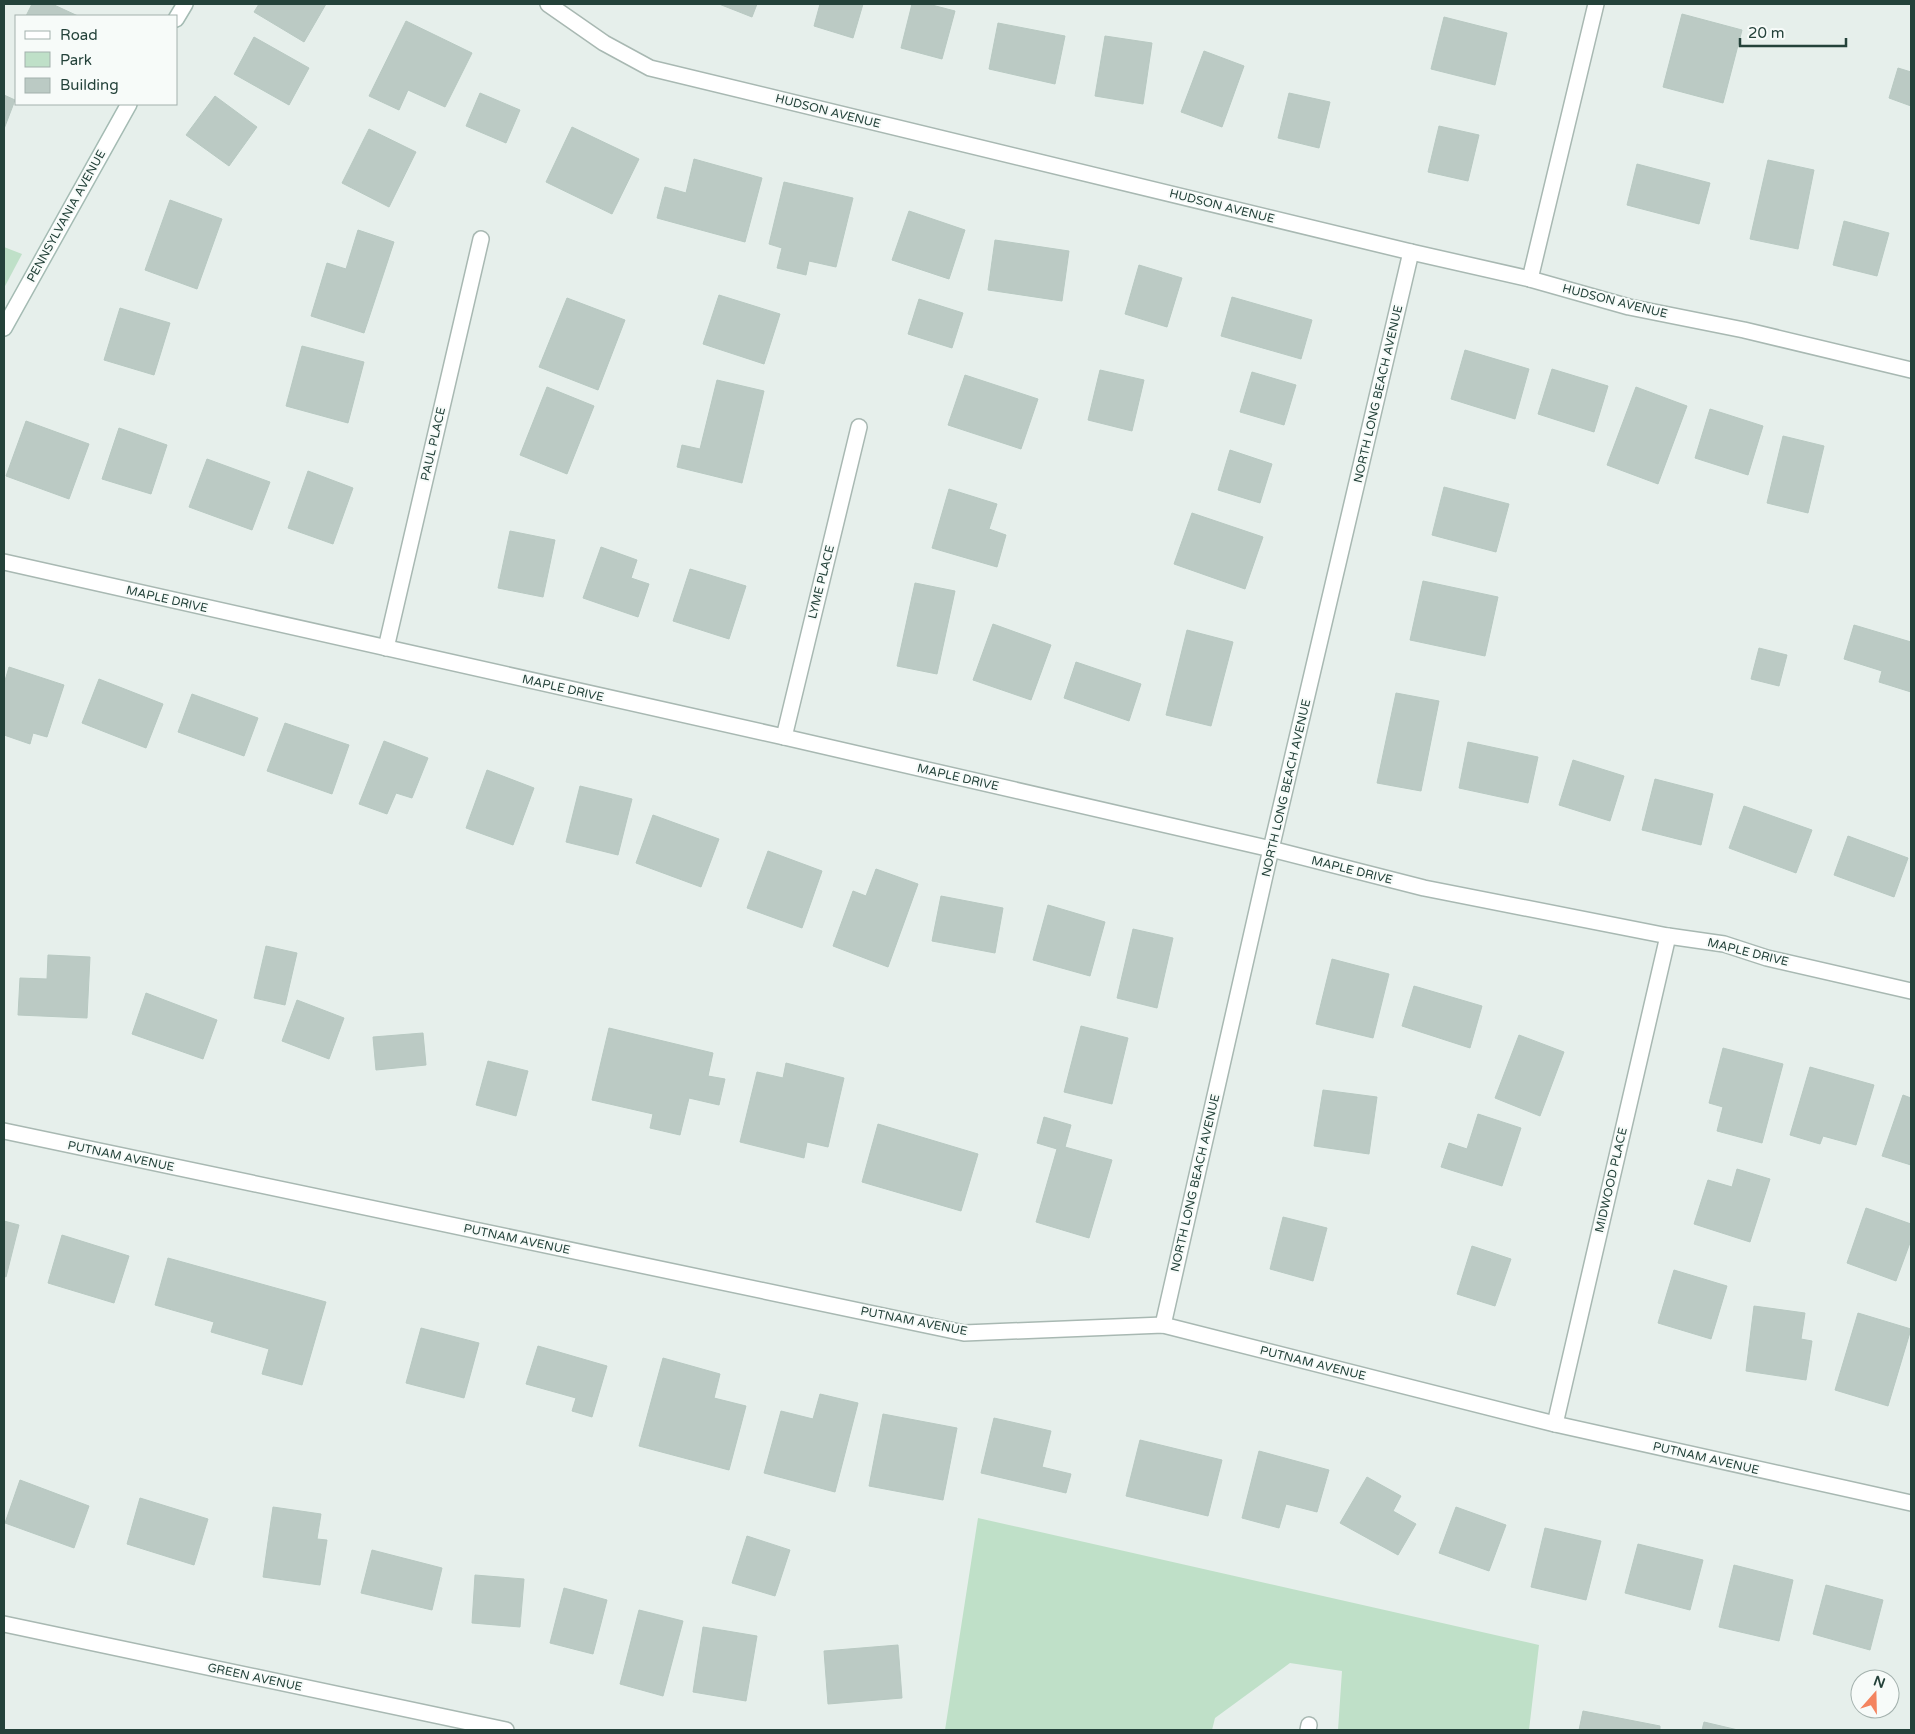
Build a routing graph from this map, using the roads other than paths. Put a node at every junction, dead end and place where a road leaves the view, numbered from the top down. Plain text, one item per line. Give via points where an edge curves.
1 (185, 4) edge
2 (548, 4) edge
3 (1596, 4) edge
4 (178, 16) edge
5 (128, 105) edge
6 (481, 239) dead end
7 (1411, 252) junction
8 (1530, 279) junction
9 (4, 328) edge
10 (1911, 370) edge
11 (858, 427) dead end
12 (4, 562) edge
13 (386, 648) junction
14 (784, 737) junction
15 (1271, 850) junction
16 (1668, 936) junction
17 (1911, 991) edge
18 (4, 1132) edge
19 (1163, 1325) junction
20 (1555, 1424) junction
21 (1911, 1503) edge
22 (4, 1624) edge
23 (506, 1730) edge

1 - 4 street
2 - 7 street, HUDSON AVENUE via 604,43 650,68
3 - 8 street
5 - 9 street, PENNSYLVANIA AVENUE
6 - 13 street, PAUL PLACE
7 - 8 street, HUDSON AVENUE
7 - 15 street, NORTH LONG BEACH AVENUE
8 - 10 street, HUDSON AVENUE via 1629,307 1744,330
11 - 14 street, LYME PLACE
12 - 13 street, MAPLE DRIVE
13 - 14 street, MAPLE DRIVE
14 - 15 street, MAPLE DRIVE
15 - 16 street, MAPLE DRIVE via 1424,888
15 - 19 street, NORTH LONG BEACH AVENUE
16 - 17 street, MAPLE DRIVE via 1724,944 1767,958
16 - 20 street, MIDWOOD PLACE
18 - 19 street, PUTNAM AVENUE via 964,1333
19 - 20 street, PUTNAM AVENUE
20 - 21 street, PUTNAM AVENUE
22 - 23 street, GREEN AVENUE

